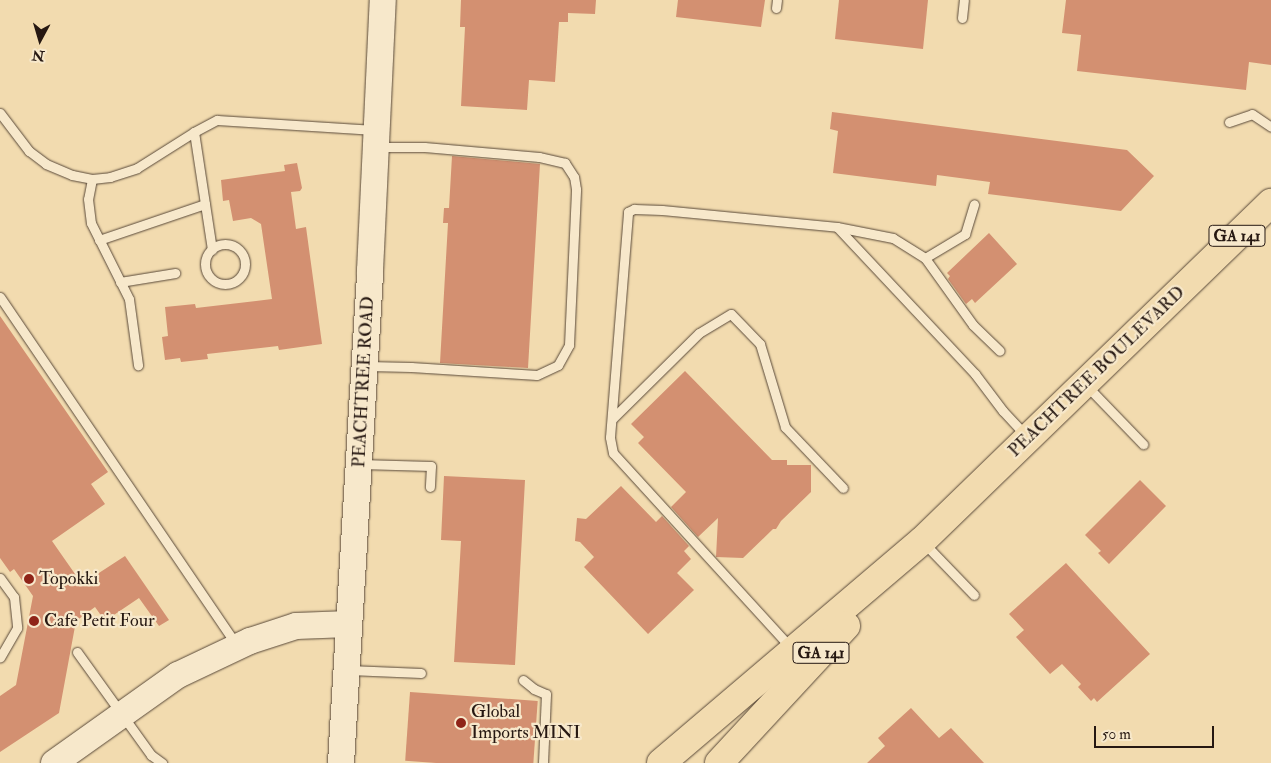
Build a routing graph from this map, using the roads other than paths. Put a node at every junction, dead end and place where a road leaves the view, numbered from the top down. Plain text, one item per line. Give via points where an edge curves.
1 (383, 0) edge
2 (964, 0) edge
3 (962, 18) dead end
4 (0, 113) edge
5 (1230, 122) dead end
6 (1271, 128) edge
7 (194, 132) junction
8 (377, 139) junction
9 (92, 179) junction
10 (1271, 203) edge
11 (205, 204) junction
12 (974, 204) dead end
13 (837, 227) junction
14 (100, 240) junction
15 (212, 250) junction
16 (924, 258) junction
17 (175, 273) dead end
18 (120, 282) junction
19 (0, 297) edge
20 (1000, 351) dead end
21 (138, 365) dead end
22 (365, 366) junction
23 (1085, 384) junction
24 (612, 420) junction
25 (1029, 439) junction
26 (1143, 444) dead end
27 (359, 464) junction
28 (430, 487) dead end
29 (844, 488) dead end
30 (922, 541) junction
31 (0, 578) edge
32 (974, 595) dead end
33 (349, 624) junction
34 (238, 646) junction
35 (794, 651) junction
36 (77, 652) dead end
37 (0, 658) edge
38 (347, 670) junction
39 (421, 673) dead end
40 (523, 680) dead end
41 (123, 715) junction
42 (344, 762) edge
43 (54, 763) edge
44 (162, 763) edge
45 (543, 763) edge
46 (661, 763) edge
47 (719, 763) edge

1 - 8 street, PEACHTREE ROAD
2 - 3 lane
4 - 9 lane via 29,151 46,164
5 - 6 lane via 1252,114
7 - 8 lane via 217,120
7 - 9 lane via 137,168
7 - 11 lane
8 - 22 street, PEACHTREE ROAD
8 - 22 lane via 424,148 539,157 565,163 574,177 576,189 569,345 558,365 536,375
9 - 14 lane via 91,224
10 - 23 highway, PEACHTREE BOULEVARD / GA 141
11 - 14 lane
11 - 15 lane
12 - 16 lane via 965,234
13 - 16 lane via 893,238
13 - 24 lane via 662,210 634,209 628,212
13 - 25 lane via 975,374
14 - 18 lane
15 - 15 lane via 206,260 207,273 211,278 229,284 240,278 245,265 241,252 223,244
16 - 20 lane via 973,325
17 - 18 lane
18 - 21 lane via 129,299
19 - 34 lane
22 - 27 street, PEACHTREE ROAD
23 - 25 highway, PEACHTREE BOULEVARD / GA 141
23 - 26 lane
24 - 29 lane via 699,333 731,314 760,344 785,427
24 - 35 lane via 610,437 613,453
25 - 30 highway, PEACHTREE BOULEVARD / GA 141
27 - 28 lane via 431,466
27 - 33 street, PEACHTREE ROAD
30 - 32 lane
30 - 35 highway, PEACHTREE BOULEVARD / GA 141
30 - 47 highway, PEACHTREE BOULEVARD / GA 141
31 - 37 lane via 14,597 17,628
33 - 34 street via 296,626
33 - 38 street, PEACHTREE ROAD
34 - 41 street via 178,675
35 - 46 highway, PEACHTREE BOULEVARD / GA 141
36 - 41 lane
38 - 39 lane
38 - 42 street, PEACHTREE ROAD
40 - 45 lane via 546,694
41 - 43 street
41 - 44 lane via 151,755

